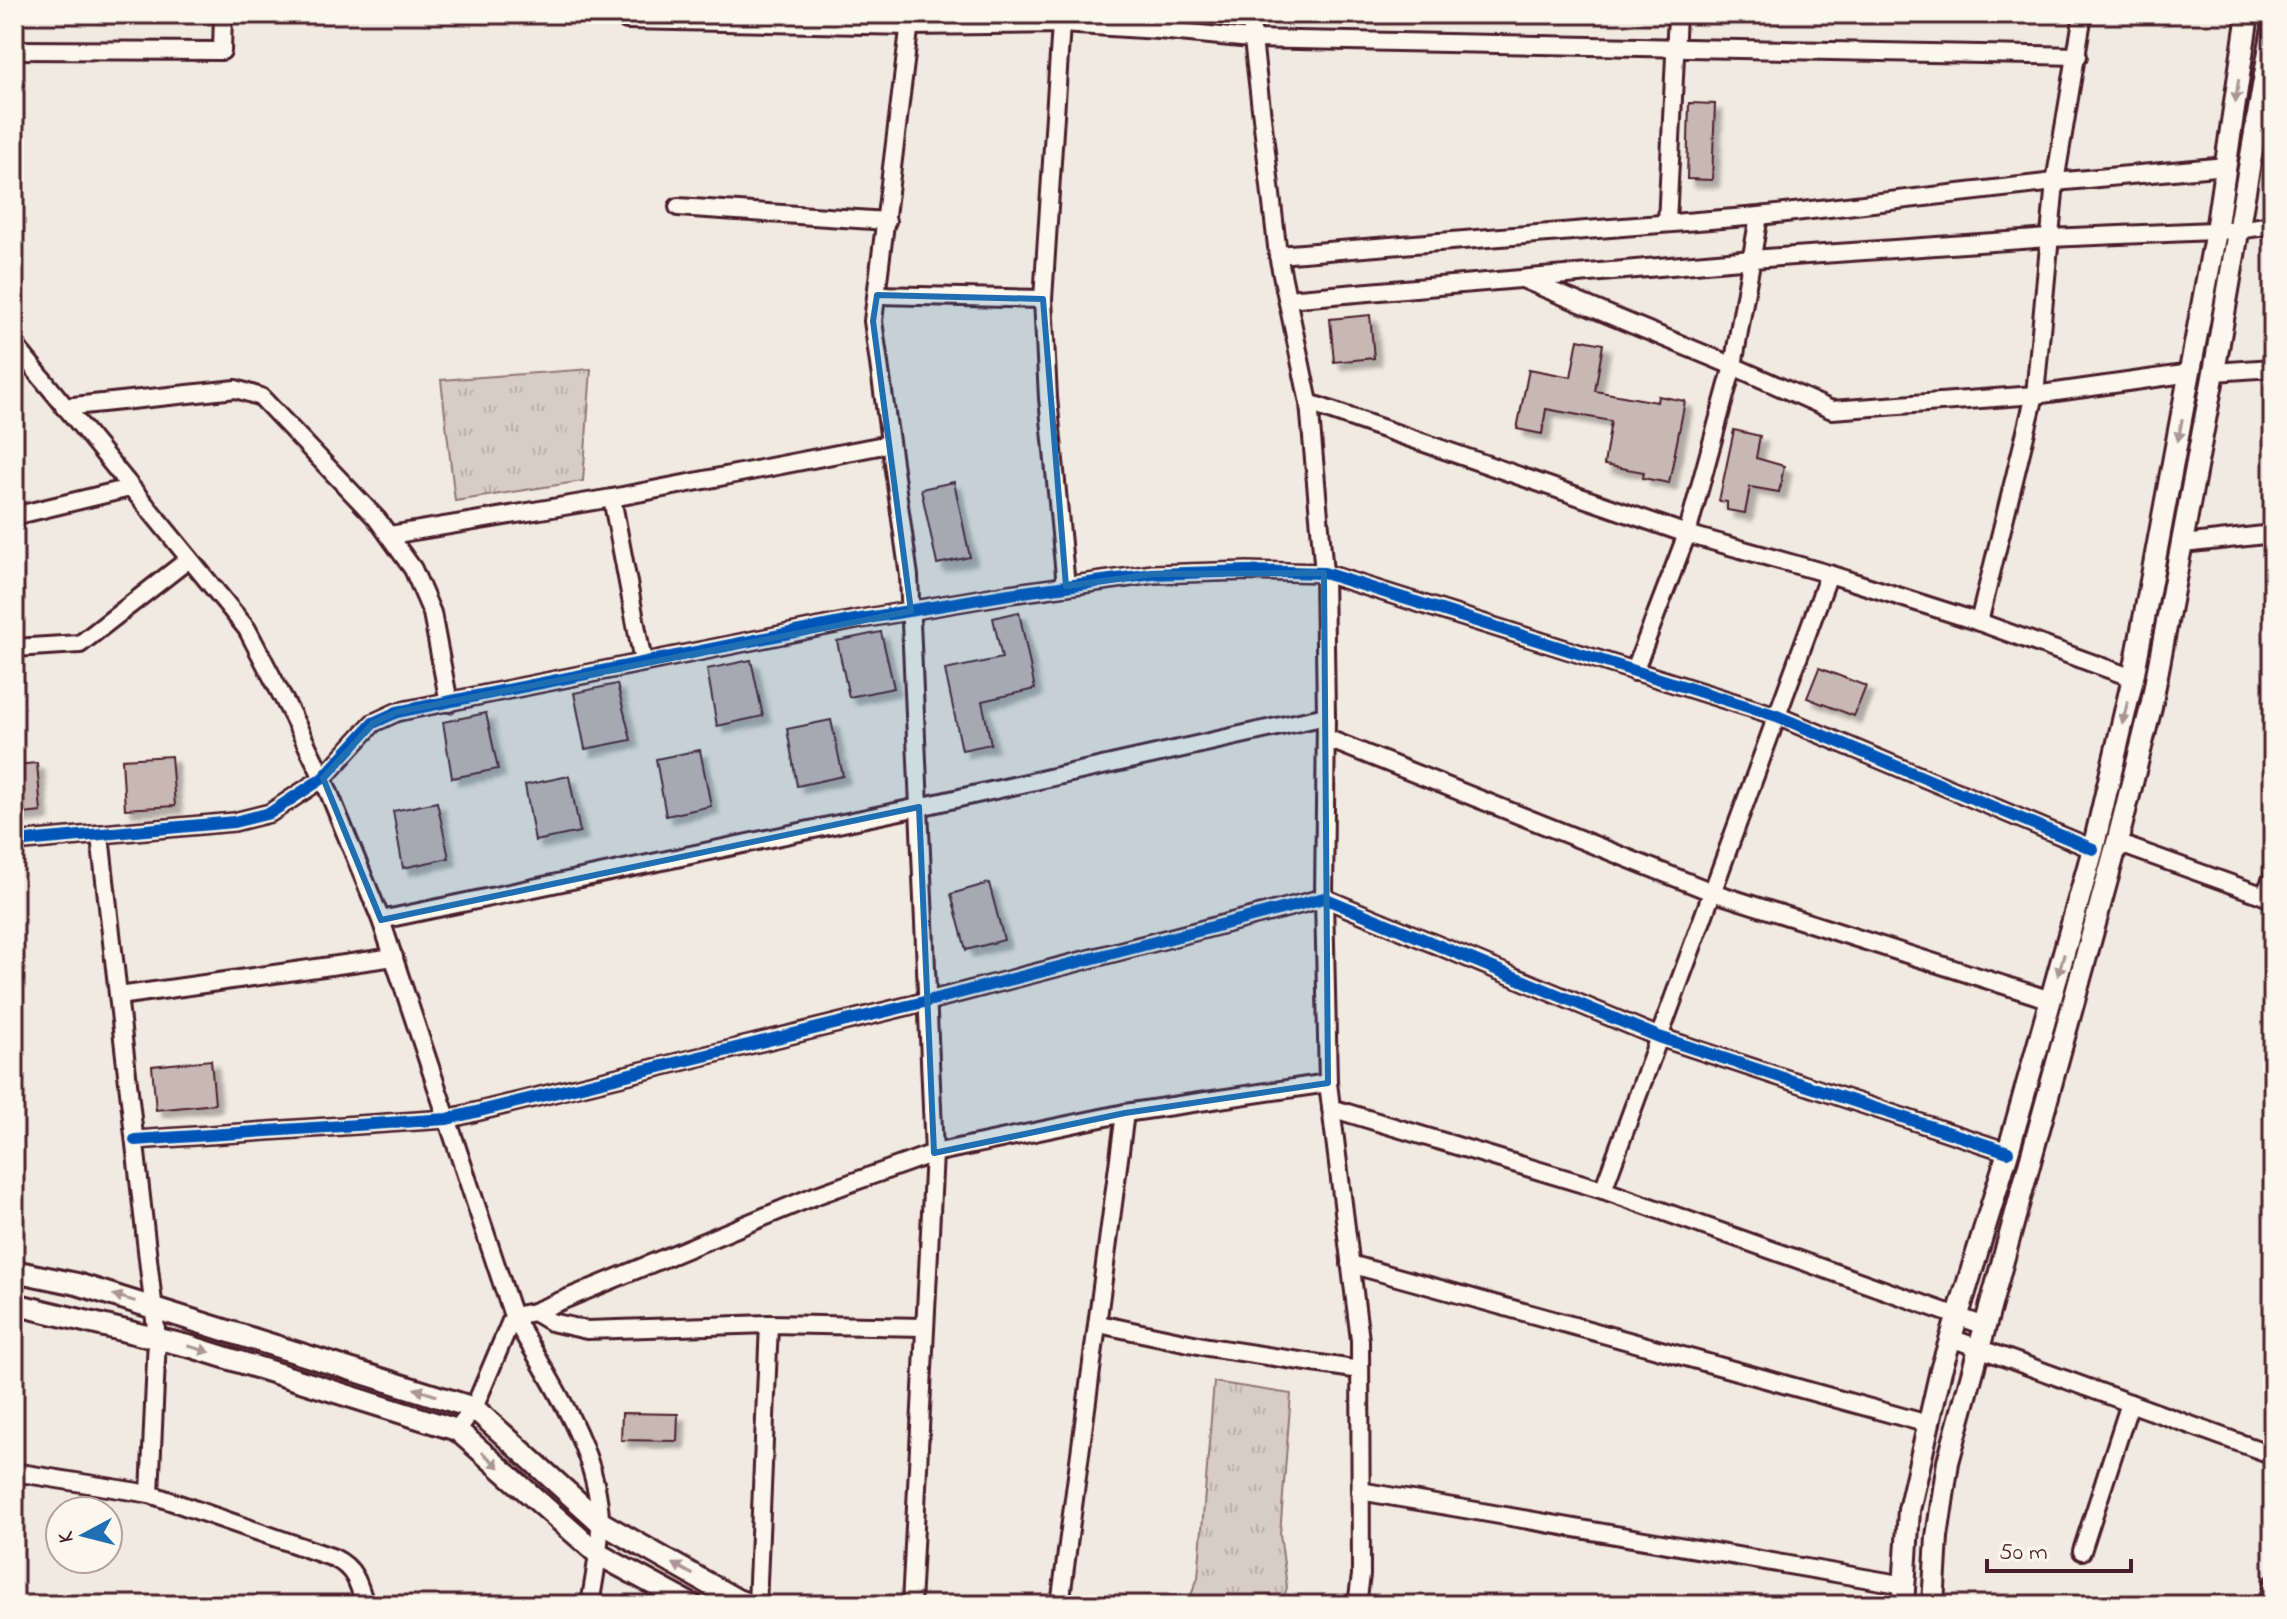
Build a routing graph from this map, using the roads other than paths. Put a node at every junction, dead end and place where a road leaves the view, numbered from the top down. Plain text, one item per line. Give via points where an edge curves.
1 (223, 14) edge
2 (627, 14) edge
3 (1250, 14) edge
4 (1677, 14) edge
5 (2083, 14) edge
6 (2248, 14) edge
7 (911, 20) edge
8 (1061, 24) junction
9 (2273, 28) edge
10 (1251, 39) junction
11 (1675, 48) junction
12 (14, 50) edge
13 (2078, 56) junction
14 (2226, 166) junction
15 (2055, 182) junction
16 (678, 207) dead end
17 (1759, 216) junction
18 (887, 221) junction
19 (1667, 223) junction
20 (2273, 225) edge
21 (2237, 230) junction
22 (2216, 231) junction
23 (2049, 238) junction
24 (1278, 255) junction
25 (1752, 259) junction
26 (1523, 279) junction
27 (877, 295) junction
28 (1043, 299) junction
29 (1287, 299) junction
30 (14, 344) edge
31 (1733, 366) junction
32 (2273, 368) edge
33 (2214, 372) junction
34 (2191, 373) junction
35 (2035, 395) junction
36 (1309, 403) junction
37 (64, 407) junction
38 (889, 444) junction
39 (130, 488) junction
40 (612, 498) junction
41 (14, 516) edge
42 (1687, 534) junction
43 (2273, 534) edge
44 (390, 535) junction
45 (2183, 544) junction
46 (189, 559) junction
47 (1324, 573) junction
48 (1829, 574) junction
49 (1066, 586) junction
50 (911, 611) junction
51 (1979, 622) junction
52 (14, 648) edge
53 (643, 662) junction
54 (1634, 672) junction
55 (2133, 678) junction
56 (449, 703) junction
57 (1326, 716) junction
58 (1777, 716) junction
59 (1326, 738) junction
60 (323, 778) junction
61 (919, 807) junction
62 (100, 836) junction
63 (14, 842) edge
64 (2117, 843) junction
65 (2093, 849) junction
66 (2273, 876) edge
67 (1712, 892) junction
68 (1324, 898) junction
69 (2269, 898) edge
70 (381, 920) junction
71 (394, 957) junction
72 (119, 996) junction
73 (2051, 1000) junction
74 (928, 1001) junction
75 (1659, 1037) junction
76 (1328, 1083) junction
77 (1331, 1108) junction
78 (1125, 1113) junction
79 (447, 1119) junction
80 (135, 1140) junction
81 (2008, 1152) junction
82 (934, 1153) junction
83 (1603, 1190) junction
84 (1350, 1264) junction
85 (14, 1271) edge
86 (14, 1304) edge
87 (155, 1308) junction
88 (534, 1312) junction
89 (513, 1316) junction
90 (1957, 1317) junction
91 (769, 1324) junction
92 (1099, 1324) junction
93 (1985, 1326) junction
94 (924, 1327) junction
95 (157, 1338) junction
96 (1951, 1338) junction
97 (1979, 1347) junction
98 (1360, 1370) junction
99 (2130, 1403) junction
100 (474, 1408) junction
101 (1928, 1424) junction
102 (457, 1430) junction
103 (2273, 1455) edge
104 (14, 1472) edge
105 (1360, 1491) junction
106 (150, 1494) junction
107 (600, 1522) junction
108 (2082, 1551) dead end
109 (598, 1554) junction
110 (2273, 1584) edge
111 (1904, 1595) edge
112 (365, 1605) edge
113 (590, 1605) edge
114 (692, 1605) edge
115 (754, 1605) edge
116 (911, 1605) edge
117 (1060, 1605) edge
118 (1357, 1605) edge
119 (1933, 1605) edge
120 (2267, 1605) edge

1 - 12 street via 222,51
2 - 7 street via 627,20
3 - 10 street
4 - 11 street
5 - 13 street
6 -> 14 street
7 - 8 street
7 - 18 street
8 - 10 street
8 - 28 street
9 - 21 street
10 - 11 street
10 - 24 street
11 - 13 street
11 - 19 street
13 - 15 street
14 - 15 street
14 - 22 street
15 - 17 street
15 - 23 street
16 - 18 street
17 - 19 street
17 - 25 street
18 - 27 street
19 - 24 street
20 - 21 street
21 - 22 street
21 - 33 street
22 - 23 street
22 - 34 street
23 - 25 street
23 - 35 street
24 - 29 street
25 - 26 street
25 - 31 street
26 - 29 street
26 - 31 street
27 - 28 street
27 - 38 street via 873,321
28 - 49 street
29 - 36 street
30 - 37 street
31 - 35 street via 1832,410
31 - 42 street
32 - 33 street
33 - 45 street
34 - 35 street
34 -> 55 street
35 - 51 street
36 - 42 street
36 - 47 street
37 - 39 street
37 - 44 street via 228,389 253,393
38 - 40 street
38 - 50 street
39 - 41 street
39 - 46 street
40 - 44 street
40 - 53 street
42 - 48 street
42 - 54 street
43 - 45 street
44 - 56 street via 413,569 432,613
45 - 64 street
46 - 52 street via 80,644
46 - 60 street via 247,629
47 - 49 street via 1153,574
47 - 54 street
47 - 57 street
48 - 51 street
48 - 58 street
49 - 50 street
50 - 53 street
50 - 61 street
51 - 55 street
53 - 56 street
54 - 58 street
55 -> 65 street
56 - 60 street via 397,712 373,723
57 - 59 street
57 - 61 street
58 - 65 street
58 - 67 street
59 - 67 street
59 - 68 street
60 - 62 street via 270,813 234,822
60 - 70 street
61 - 70 street
61 - 74 street
62 - 63 street
62 - 72 street
64 - 69 street
64 - 93 street
65 -> 73 street
66 - 69 street
67 - 73 street
67 - 75 street
68 - 74 street
68 - 75 street
68 - 76 street
70 - 71 street
71 - 72 street
71 - 79 street
72 - 80 street
73 - 81 street
74 - 79 street
74 - 82 street
75 - 81 street
75 - 83 street
76 - 77 street
76 - 78 street
77 - 83 street
77 - 84 street
78 - 82 street
78 - 92 street
79 - 80 street
79 - 89 street
80 - 87 street
81 - 90 street
82 - 88 street via 817,1195
82 - 94 street
83 - 90 street
84 - 98 street
84 - 101 street
87 -> 85 street
86 - 95 street
87 - 95 street
100 -> 87 street
88 - 89 street
88 - 91 street via 551,1322 587,1330
89 - 100 street
89 - 107 street via 570,1415 595,1482
90 - 93 street
90 - 96 street
91 - 94 street
91 - 115 street
92 - 98 street
92 - 117 street
93 - 97 street
94 - 116 street
95 -> 102 street
95 - 106 street
96 - 97 street
96 - 101 street
97 - 99 street
97 - 119 street via 1948,1462
98 - 105 street
99 - 103 street
99 - 108 street
100 - 102 street
100 - 107 street
101 - 111 street via 1909,1510
102 -> 109 street
104 - 106 street
105 - 111 street
105 - 118 street
106 - 112 street via 341,1561 358,1579
107 - 109 street
115 -> 107 street
109 - 113 street
109 - 114 street
110 - 120 street

